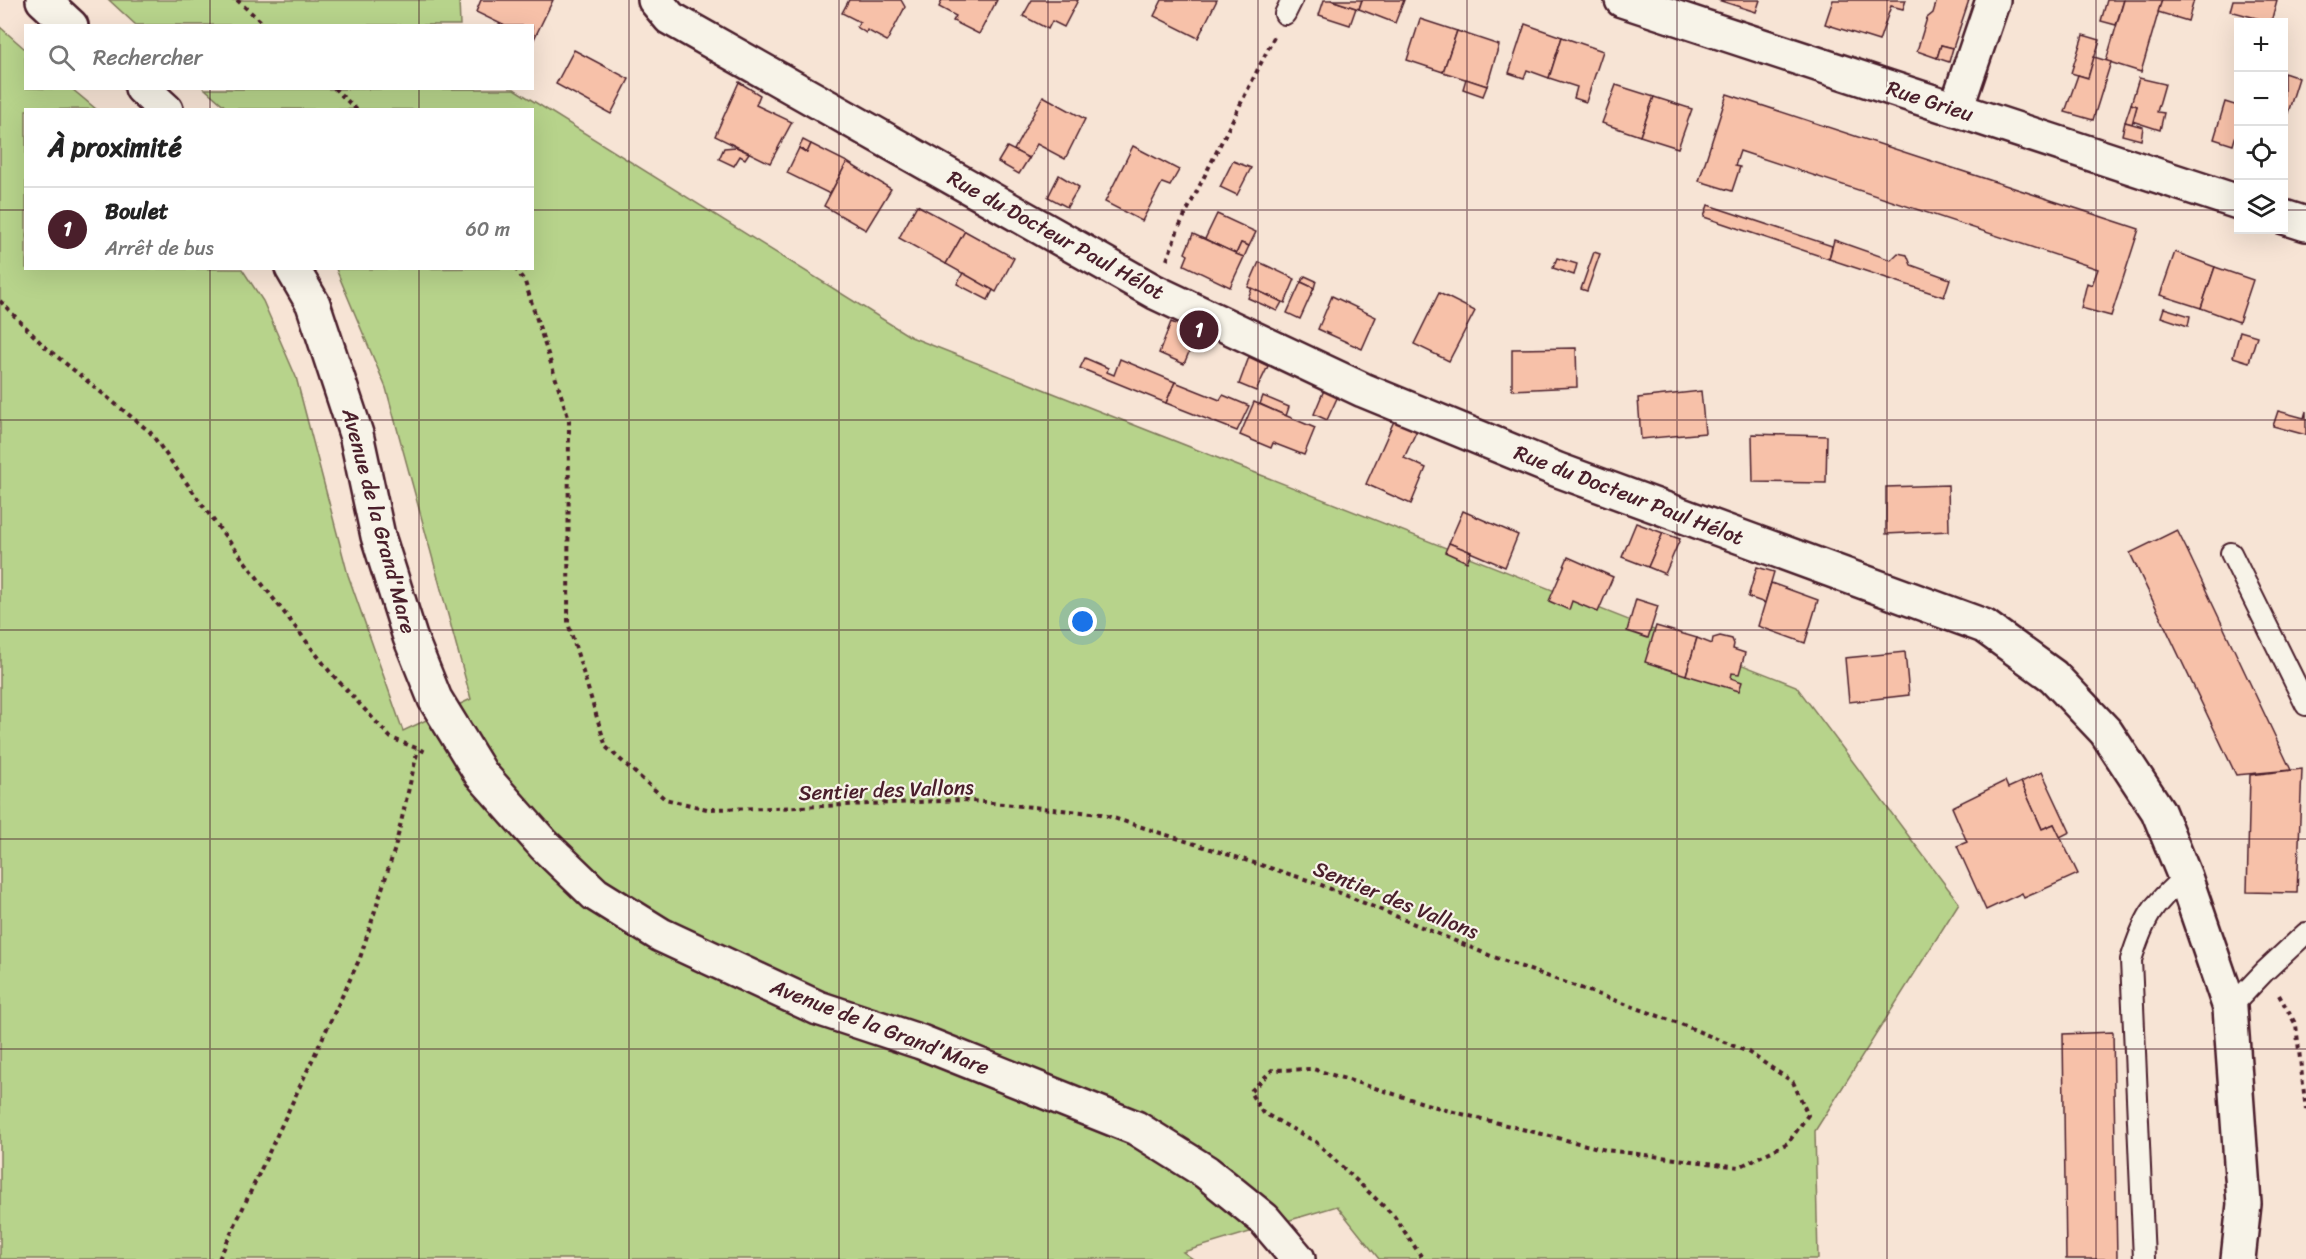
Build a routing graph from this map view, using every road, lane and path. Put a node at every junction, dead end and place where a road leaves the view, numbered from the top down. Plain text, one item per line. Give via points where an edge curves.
1 (43, 0) edge
2 (237, 0) edge
3 (655, 0) edge
4 (1622, 0) edge
5 (1993, 0) edge
6 (1289, 7) edge
7 (1665, 7) edge
8 (69, 24) edge
9 (264, 24) edge
10 (144, 90) edge
11 (336, 90) edge
12 (164, 108) edge
13 (355, 108) edge
14 (1956, 110) junction
15 (2234, 201) edge
16 (2288, 219) edge
17 (2306, 224) edge
18 (293, 270) edge
19 (516, 270) edge
20 (1155, 291) junction
21 (0, 301) edge
22 (2231, 553) dead end
23 (2306, 705) edge
24 (418, 749) junction
25 (429, 753) dead end
26 (2186, 877) junction
27 (2306, 933) edge
28 (2265, 971) junction
29 (2230, 1008) junction
30 (2306, 1110) edge
31 (219, 1259) edge
32 (1298, 1259) edge
33 (1423, 1259) edge
34 (2144, 1259) edge
35 (2238, 1259) edge

1 - 8 street
2 - 9 path
3 - 20 street, Rue du Docteur Paul Hélot via 670,18
4 - 7 street, Rue Grieu
5 - 14 street
6 - 20 path via 1178,229
7 - 14 street, Rue Grieu
10 - 12 street
11 - 13 path
14 - 15 street, Rue Grieu
16 - 17 street
18 - 32 street, Avenue de la Grand'Mare via 317,314 357,434 382,547 410,637 435,699 481,774 544,845 595,894 661,935 818,1008 921,1041 1136,1128 1206,1172 1264,1219
19 - 33 path, Sentier des Vallons via 525,282 569,420 568,623 606,747 665,799 707,809 963,800 1101,813 1314,882 1491,956 1748,1052 1793,1082 1808,1114 1788,1143 1739,1167 1606,1150 1446,1110 1312,1069 1272,1070 1250,1092 1262,1112 1316,1142 1394,1216
20 - 26 street, Rue du Docteur Paul Hélot via 1363,390 1558,470 1984,626 2053,676 2106,732 2158,811
21 - 24 path via 44,346 150,432 330,672 391,738
22 - 23 lane
24 - 25 path
24 - 31 path via 395,848 360,958
26 - 29 street, Rue du Docteur Paul Hélot
26 - 34 lane via 2161,897 2141,928 2131,960
27 - 28 lane
28 - 29 lane
28 - 30 path via 2296,1025
29 - 35 street, Rue du Docteur Paul Hélot via 2244,1204

